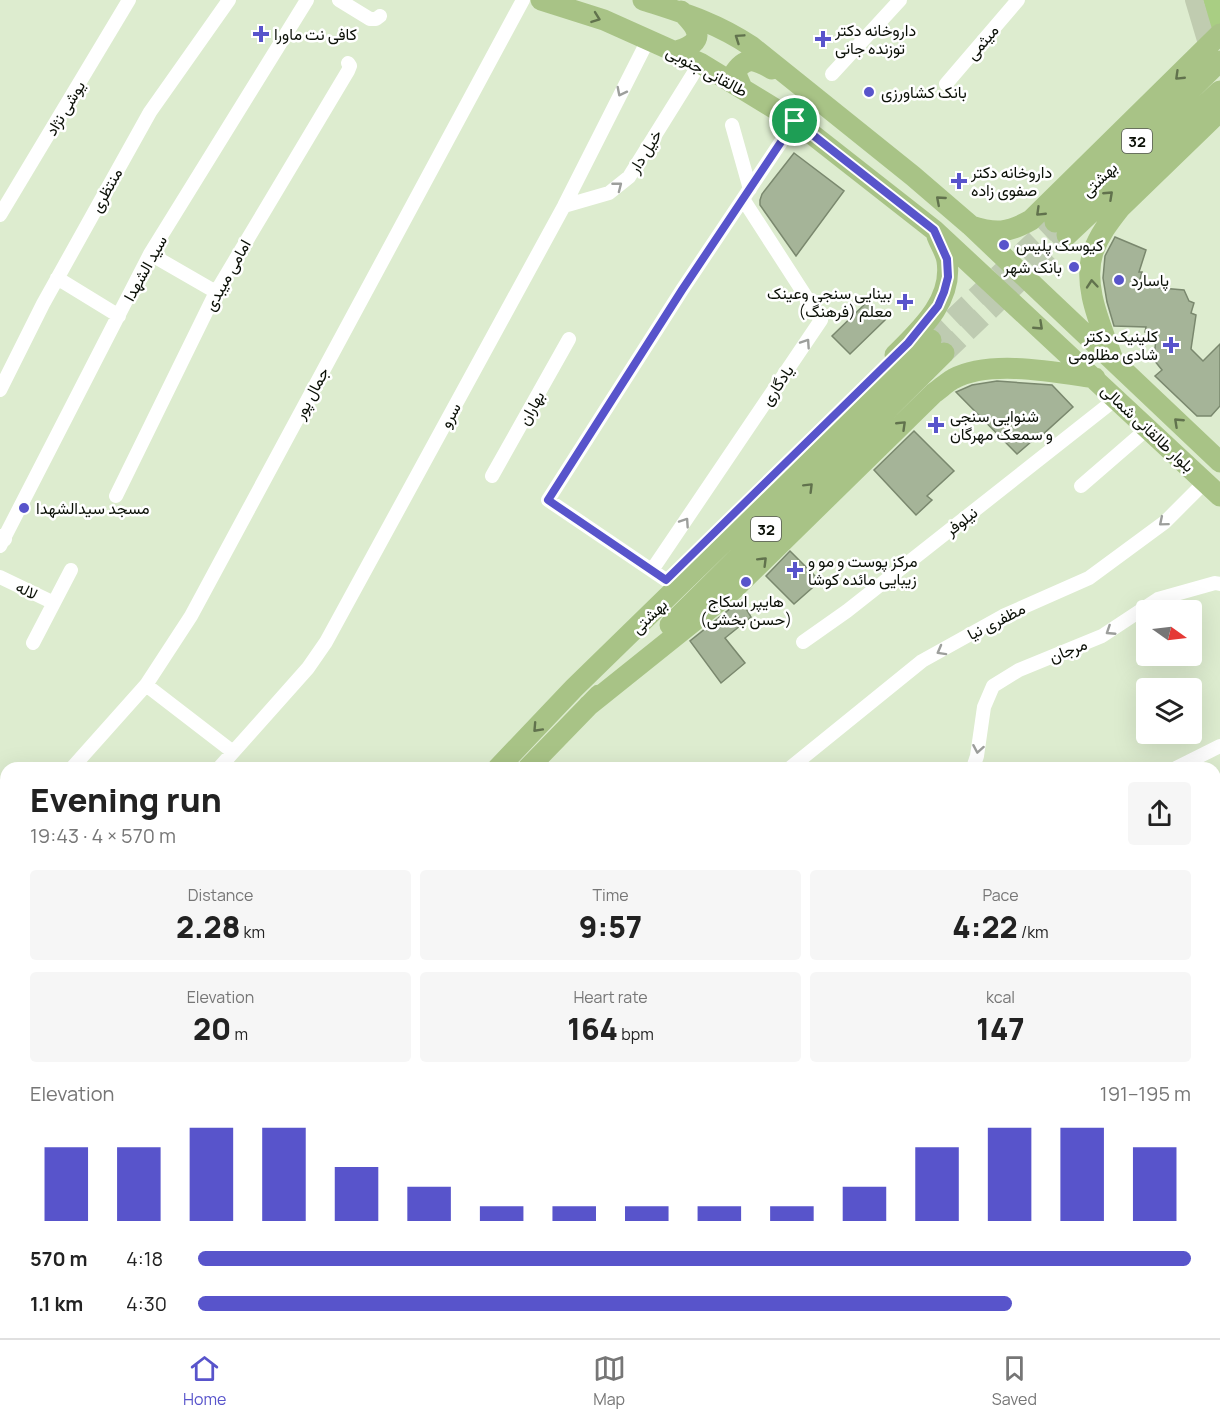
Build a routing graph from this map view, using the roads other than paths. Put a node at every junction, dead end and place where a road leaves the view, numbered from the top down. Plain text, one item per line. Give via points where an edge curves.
1 (129, 0) edge
2 (229, 0) edge
3 (307, 0) edge
4 (339, 0) edge
5 (523, 0) edge
6 (541, 0) edge
7 (643, 0) edge
8 (900, 0) edge
9 (1018, 0) edge
10 (1194, 0) edge
11 (681, 11) junction
12 (378, 17) dead end
13 (648, 40) junction
14 (1216, 47) edge
15 (674, 52) junction
16 (348, 63) dead end
17 (700, 63) junction
18 (832, 74) dead end
19 (798, 84) junction
20 (946, 84) dead end
21 (742, 88) junction
22 (1220, 91) edge
23 (1218, 118) edge
24 (795, 121) junction
25 (732, 125) dead end
26 (746, 194) junction
27 (564, 206) junction
28 (0, 215) edge
29 (970, 225) junction
30 (934, 230) junction
31 (150, 254) junction
32 (57, 278) junction
33 (996, 286) joint
34 (216, 292) junction
35 (119, 316) junction
36 (569, 339) dead end
37 (1113, 360) junction
38 (1095, 378) junction
39 (0, 390) edge
40 (1116, 398) junction
41 (1148, 428) junction
42 (1220, 462) edge
43 (492, 476) dead end
44 (1081, 486) dead end
45 (1213, 489) edge
46 (116, 496) dead end
47 (1, 541) edge
48 (71, 570) dead end
49 (659, 575) junction
50 (0, 577) edge
51 (1220, 584) edge
52 (54, 603) junction
53 (803, 642) dead end
54 (33, 643) dead end
55 (146, 685) junction
56 (574, 688) junction
57 (588, 706) junction
58 (1220, 746) edge
59 (233, 752) junction
60 (77, 762) edge
61 (224, 762) edge
62 (504, 762) edge
63 (534, 762) edge
64 (797, 762) edge
65 (975, 762) edge
66 (1188, 762) edge

1 - 28 street, یوشی نژاد
2 - 32 street, منتظری via 150,112
3 - 31 street, سید الشهدا
4 - 12 street via 370,19
5 - 55 street, جمال پور via 191,616
6 -> 13 main road, طالقانی جنوبی
7 - 11 main road
8 - 18 street
9 - 20 street, میثمی
10 - 14 main road
11 - 15 main road via 694,24 696,40 690,47
19 -> 11 main road via 729,31
13 - 15 main road, طالقانی جنوبی
13 -> 27 street, سرو
14 -> 22 main road, بهشتى / 32 via 1061,228
14 -> 29 main road via 1031,220 1002,232
15 - 17 main road, طالقانی جنوبی
16 - 34 street, امامی میبدی via 348,71
17 - 21 main road, طالقانی جنوبی
27 -> 17 street, خیل دار via 609,193 629,177
19 - 21 main road via 761,63 747,60 735,72
29 -> 19 main road
21 - 24 main road, طالقانی جنوبی
37 -> 23 main road via 1093,299 1093,253 1120,208
24 - 26 street
24 - 30 main road, طالقانی جنوبی
25 - 26 street
49 -> 26 street, یادگاری via 821,320
26 - 49 street via 548,500
27 - 59 street, سرو via 326,642 308,668
29 - 37 main road, بلوار طالقانی شمالی
30 - 33 main road, طالقانی جنوبی
30 - 49 main road via 947,259 948,277 938,306 923,327
31 - 34 street
31 - 35 street, سید الشهدا
32 - 35 street
32 - 39 street, منتظری
33 -> 38 main road, بلوار طالقانی شمالی
34 - 46 street, امامی میبدی
35 - 47 street, سید الشهدا
36 - 43 street, بهاران
42 -> 37 main road, بلوار طالقانی شمالی
38 - 40 main road, بلوار طالقانی شمالی
57 -> 38 main road via 734,589 934,393 953,379 998,369
40 - 41 main road, بلوار طالقانی شمالی
40 - 53 street, نیلوفر
41 - 44 street
41 - 45 main road, بلوار طالقانی شمالی
45 -> 64 street, مظفری نیا via 1089,578 1003,616 922,661
48 - 52 street, لاله
49 - 56 main road
50 - 52 street, لاله
51 -> 65 street, مرجان via 1158,599 1102,636 1019,670 993,686 984,707
52 - 54 street, لاله
55 - 59 street
55 - 60 street, جمال پور
57 -> 56 main road, بهشتى / 32 via 938,346
56 -> 62 main road, بهشتى / 32
57 - 63 main road, بهشتى / 32
58 - 66 street
59 - 61 street, سرو

